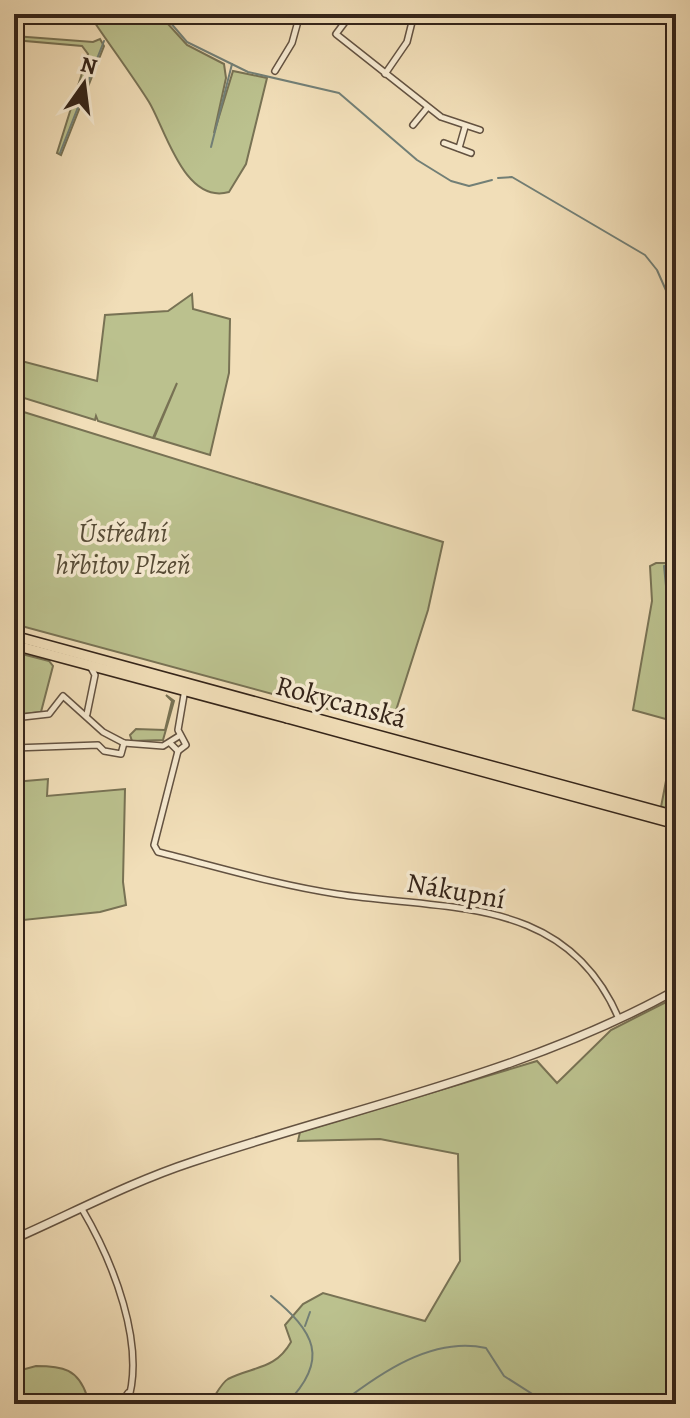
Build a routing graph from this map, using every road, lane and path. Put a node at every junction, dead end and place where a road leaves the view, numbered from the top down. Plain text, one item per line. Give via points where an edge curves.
1 (292, 14) edge
2 (351, 14) edge
3 (414, 14) edge
4 (299, 15) edge
5 (275, 71) dead end
6 (385, 74) junction
7 (427, 108) junction
8 (413, 125) dead end
9 (465, 127) junction
10 (480, 130) dead end
11 (444, 143) dead end
12 (459, 148) junction
13 (471, 153) dead end
14 (14, 636) edge
15 (14, 645) edge
16 (89, 665) junction
17 (185, 686) junction
18 (87, 714) junction
19 (14, 718) edge
20 (179, 736) junction
21 (124, 743) junction
22 (171, 744) junction
23 (14, 748) edge
24 (178, 751) junction
25 (657, 811) junction
26 (676, 816) edge
27 (676, 824) edge
28 (676, 990) edge
29 (618, 1020) junction
30 (82, 1209) junction
31 (14, 1239) edge
32 (131, 1384) junction
33 (120, 1404) edge
34 (127, 1404) edge

1 - 4 street
2 - 6 street via 336,34
3 - 6 street via 406,44
4 - 5 street via 292,43
6 - 7 street
7 - 8 street
7 - 9 street
9 - 10 street
9 - 12 street
11 - 12 street
12 - 13 street
14 - 17 main road, Rokycanská
15 - 16 main road, Rokycanská
16 - 17 main road, Rokycanská
16 - 18 street via 95,675
17 - 20 street
17 - 25 main road, Rokycanská
18 - 19 street via 63,696 49,714
18 - 21 street via 103,732
20 - 22 street
20 - 24 street via 185,747
21 - 22 street
21 - 23 street via 121,754 98,745
22 - 24 street
24 - 29 street, Nákupní via 155,849 337,894 476,911 539,929 591,967
25 - 26 main road
25 - 27 main road
28 - 29 street
29 - 30 street via 502,1068 191,1162
30 - 31 street
30 - 32 street via 102,1244 126,1309
32 - 33 street
32 - 34 street

